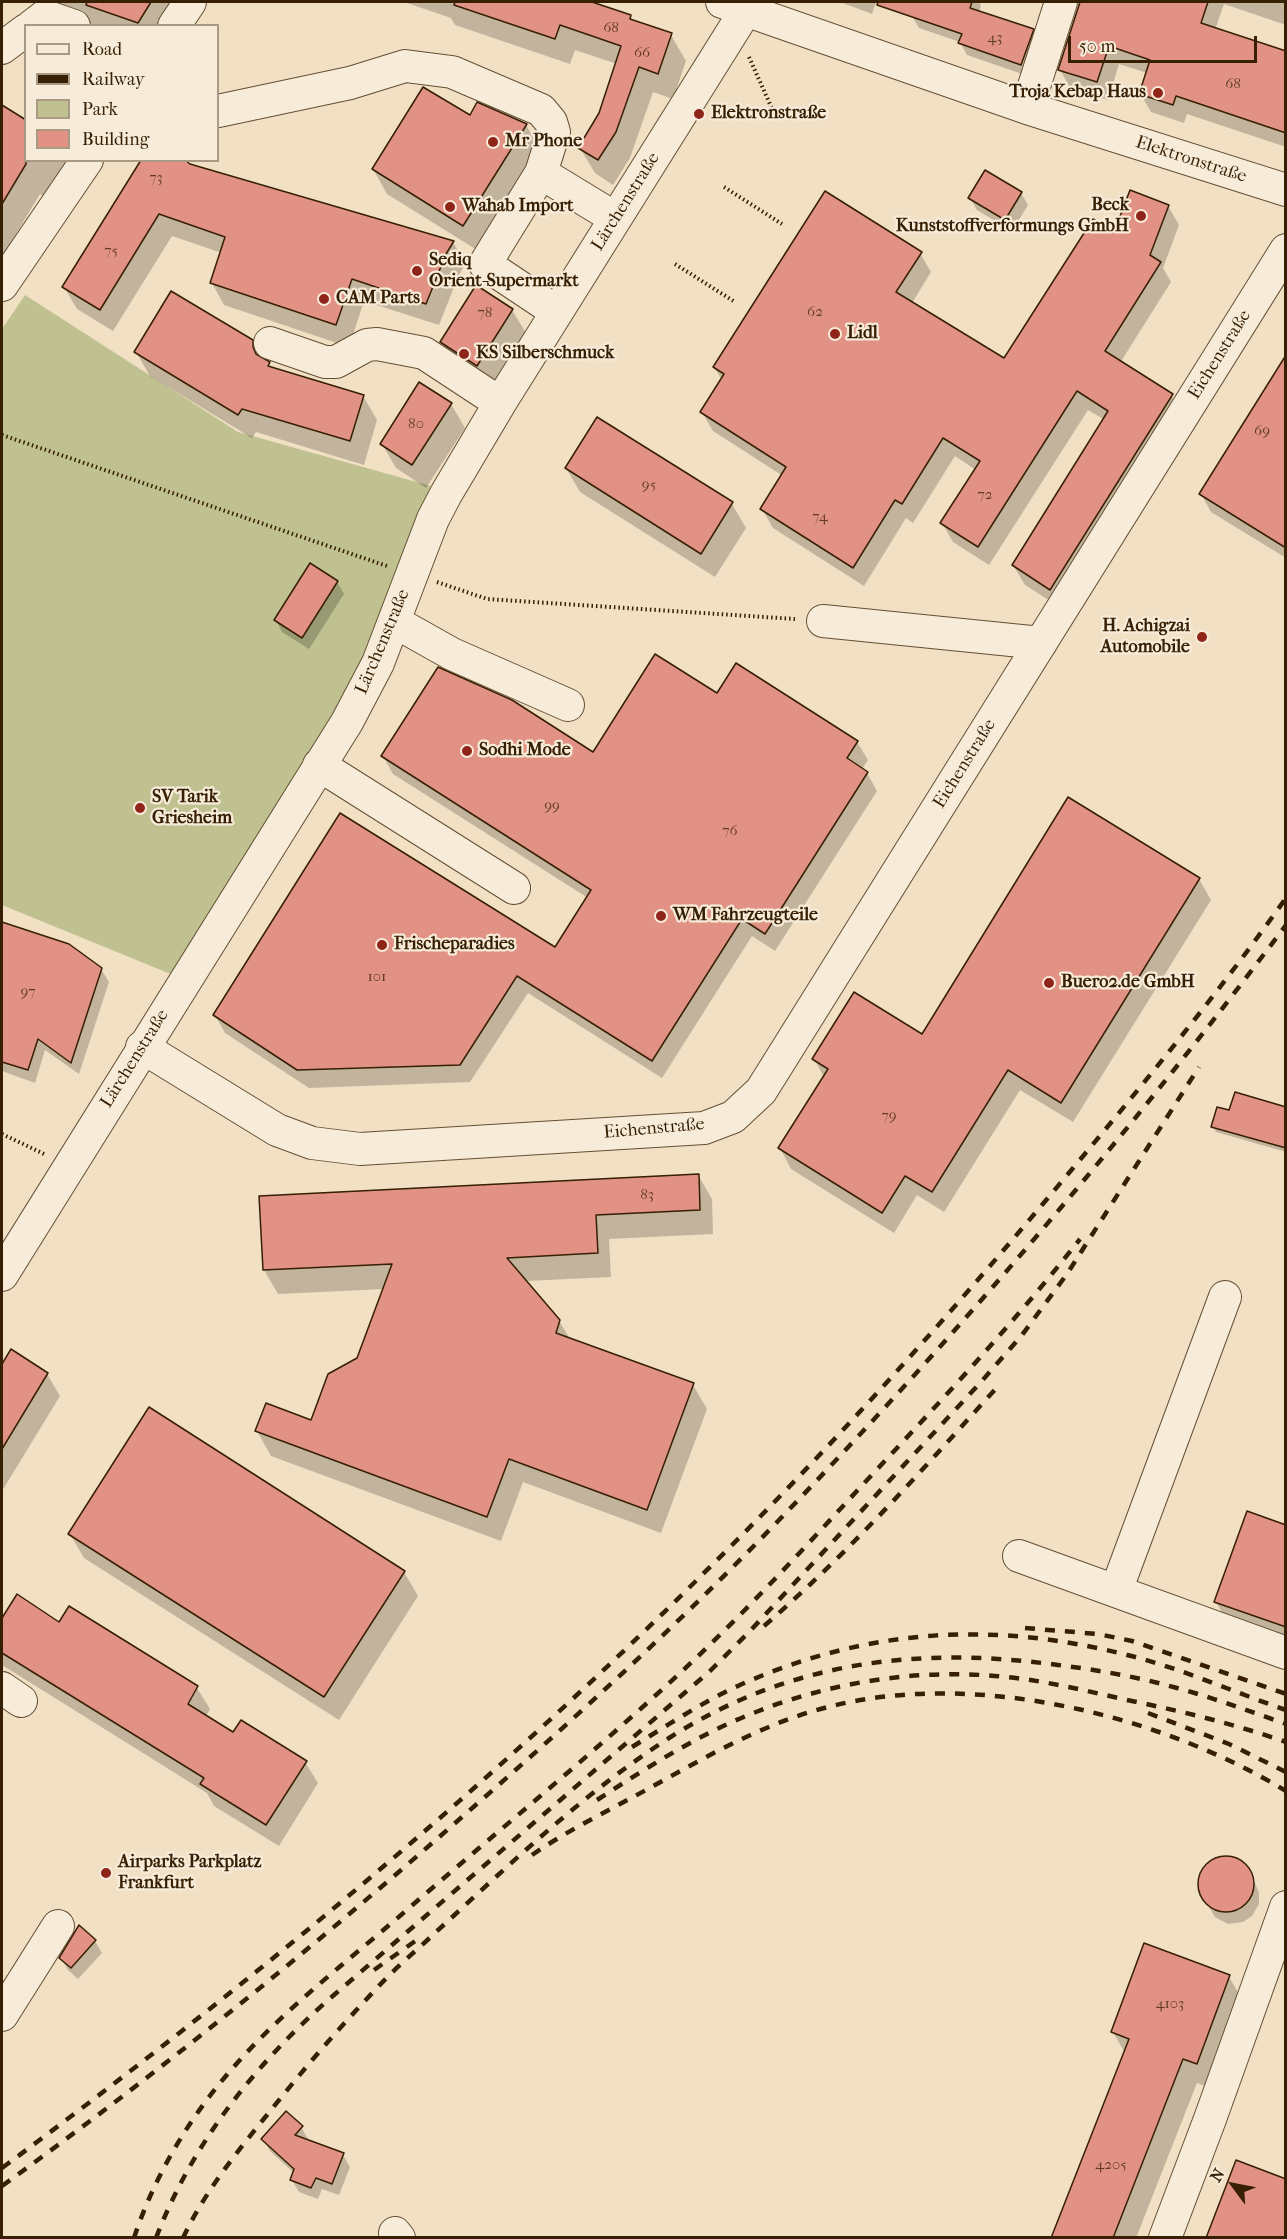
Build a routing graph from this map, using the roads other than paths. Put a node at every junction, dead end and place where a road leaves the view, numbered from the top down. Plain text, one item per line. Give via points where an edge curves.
1 (190, 2) edge
2 (1061, 2) edge
3 (739, 4) edge
4 (35, 24) edge
5 (68, 24) edge
6 (175, 24) edge
7 (24, 32) edge
8 (2, 48) edge
9 (1027, 108) junction
10 (219, 111) edge
11 (86, 162) edge
12 (541, 173) junction
13 (1286, 190) edge
14 (615, 218) junction
15 (1286, 249) edge
16 (2, 285) edge
17 (557, 312) junction
18 (270, 343) dead end
19 (500, 404) junction
20 (823, 621) road end
21 (395, 622) junction
22 (1041, 643) junction
23 (568, 705) dead end
24 (319, 765) junction
25 (514, 888) dead end
26 (142, 1047) junction
27 (2, 1275) edge
28 (1225, 1297) dead end
29 (1019, 1556) dead end
30 (1116, 1591) junction
31 (1286, 1653) edge
32 (1286, 1907) edge
33 (58, 1926) dead end
34 (2, 2015) edge
35 (1165, 2238) edge

1 - 6 street
2 - 9 street
3 - 9 street, Elektronstraße
3 - 14 street, Lärchenstraße via 726,40
4 - 5 street via 45,16
7 - 8 street
9 - 13 street, Elektronstraße
10 - 12 street via 350,83 405,66 452,72 541,110 554,132
11 - 16 street
12 - 14 street
12 - 17 street via 485,264
14 - 17 street, Lärchenstraße
15 - 22 street, Eichenstraße
17 - 19 street, Lärchenstraße
18 - 19 street via 325,362 336,362 367,345 377,344 424,353
19 - 21 street, Lärchenstraße via 446,494
20 - 22 street
21 - 23 street via 452,654
21 - 24 street, Lärchenstraße via 352,712
22 - 26 street, Eichenstraße via 761,1091 733,1117 704,1128 350,1148 312,1143 277,1130
24 - 25 street
24 - 26 street, Lärchenstraße
26 - 27 street, Lärchenstraße
28 - 30 street
29 - 30 street
30 - 31 street
32 - 35 street
33 - 34 street

